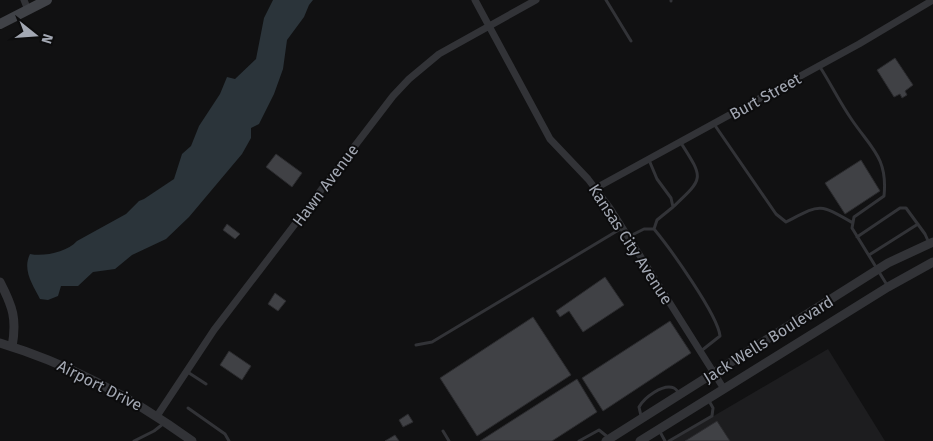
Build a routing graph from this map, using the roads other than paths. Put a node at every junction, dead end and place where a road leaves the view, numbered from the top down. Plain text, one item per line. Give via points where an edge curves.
1 (47, 0) edge
2 (475, 0) edge
3 (536, 0) edge
4 (606, 0) edge
5 (933, 0) edge
6 (26, 5) edge
7 (0, 24) edge
8 (488, 26) junction
9 (631, 40) dead end
10 (819, 66) junction
11 (714, 124) junction
12 (681, 142) junction
13 (648, 160) junction
14 (596, 188) junction
15 (673, 207) junction
16 (853, 223) junction
17 (918, 224) junction
18 (622, 228) junction
19 (654, 229) junction
20 (627, 237) junction
21 (857, 237) junction
22 (931, 243) edge
23 (869, 255) junction
24 (933, 262) edge
25 (878, 270) junction
26 (0, 282) edge
27 (888, 287) junction
28 (0, 343) edge
29 (416, 344) dead end
30 (12, 347) junction
31 (701, 352) junction
32 (186, 371) junction
33 (715, 373) junction
34 (206, 384) dead end
35 (724, 389) junction
36 (681, 394) junction
37 (708, 399) junction
38 (188, 408) dead end
39 (156, 416) junction
40 (641, 419) junction
41 (166, 422) junction
42 (659, 429) junction
43 (443, 431) dead end
44 (608, 440) edge
45 (134, 441) edge
46 (192, 441) edge
47 (229, 441) edge
48 (448, 441) edge
49 (579, 441) edge
50 (640, 441) edge
51 (666, 441) edge
52 (670, 441) edge

1 - 6 main road
2 - 8 street, Kansas City Avenue
3 - 8 street, Hawn Avenue
4 - 9 lane
5 - 10 street, Burt Street
6 - 7 main road
8 - 14 street, Kansas City Avenue via 550,138
8 - 32 street, Hawn Avenue via 439,54 393,96
10 - 11 street, Burt Street
10 - 16 lane via 851,120 878,154 886,181 884,196 854,217
11 - 12 street, Burt Street
11 - 16 lane via 771,208 786,222 814,208 826,208
12 - 13 street, Burt Street
12 - 15 lane via 697,169 698,177 697,183
13 - 14 street, Burt Street
13 - 15 lane
14 - 18 street, Kansas City Avenue
15 - 19 lane via 657,220
16 - 21 lane
17 - 21 lane via 906,208 900,208
17 - 22 lane
17 - 23 lane
18 - 20 street, Kansas City Avenue
18 - 29 lane via 432,342
19 - 20 lane via 644,229
19 - 31 lane via 717,322 720,336
20 - 31 street, Kansas City Avenue
21 - 23 lane
22 - 25 street, Jack Wells Boulevard
23 - 25 lane
24 - 27 street, Jack Wells Boulevard
25 - 27 lane
25 - 33 street, Jack Wells Boulevard
26 - 30 street via 14,316
27 - 35 street, Jack Wells Boulevard
28 - 30 street, Airport Drive
30 - 39 street, Airport Drive via 88,376
31 - 33 street, Kansas City Avenue
32 - 34 lane
32 - 39 street, Hawn Avenue
33 - 35 street, Kansas City Avenue
33 - 36 street, Jack Wells Boulevard
35 - 37 street, Jack Wells Boulevard
36 - 40 street, Jack Wells Boulevard
36 - 40 lane via 673,388 664,387 643,400 638,407
37 - 42 street, Jack Wells Boulevard
37 - 52 lane via 713,408 712,416
38 - 47 lane via 225,434
39 - 41 street, Airport Drive
40 - 44 street, Jack Wells Boulevard
41 - 45 lane
41 - 46 street, Airport Drive
42 - 50 street, Jack Wells Boulevard
42 - 51 lane
43 - 48 lane
44 - 49 lane via 599,430

